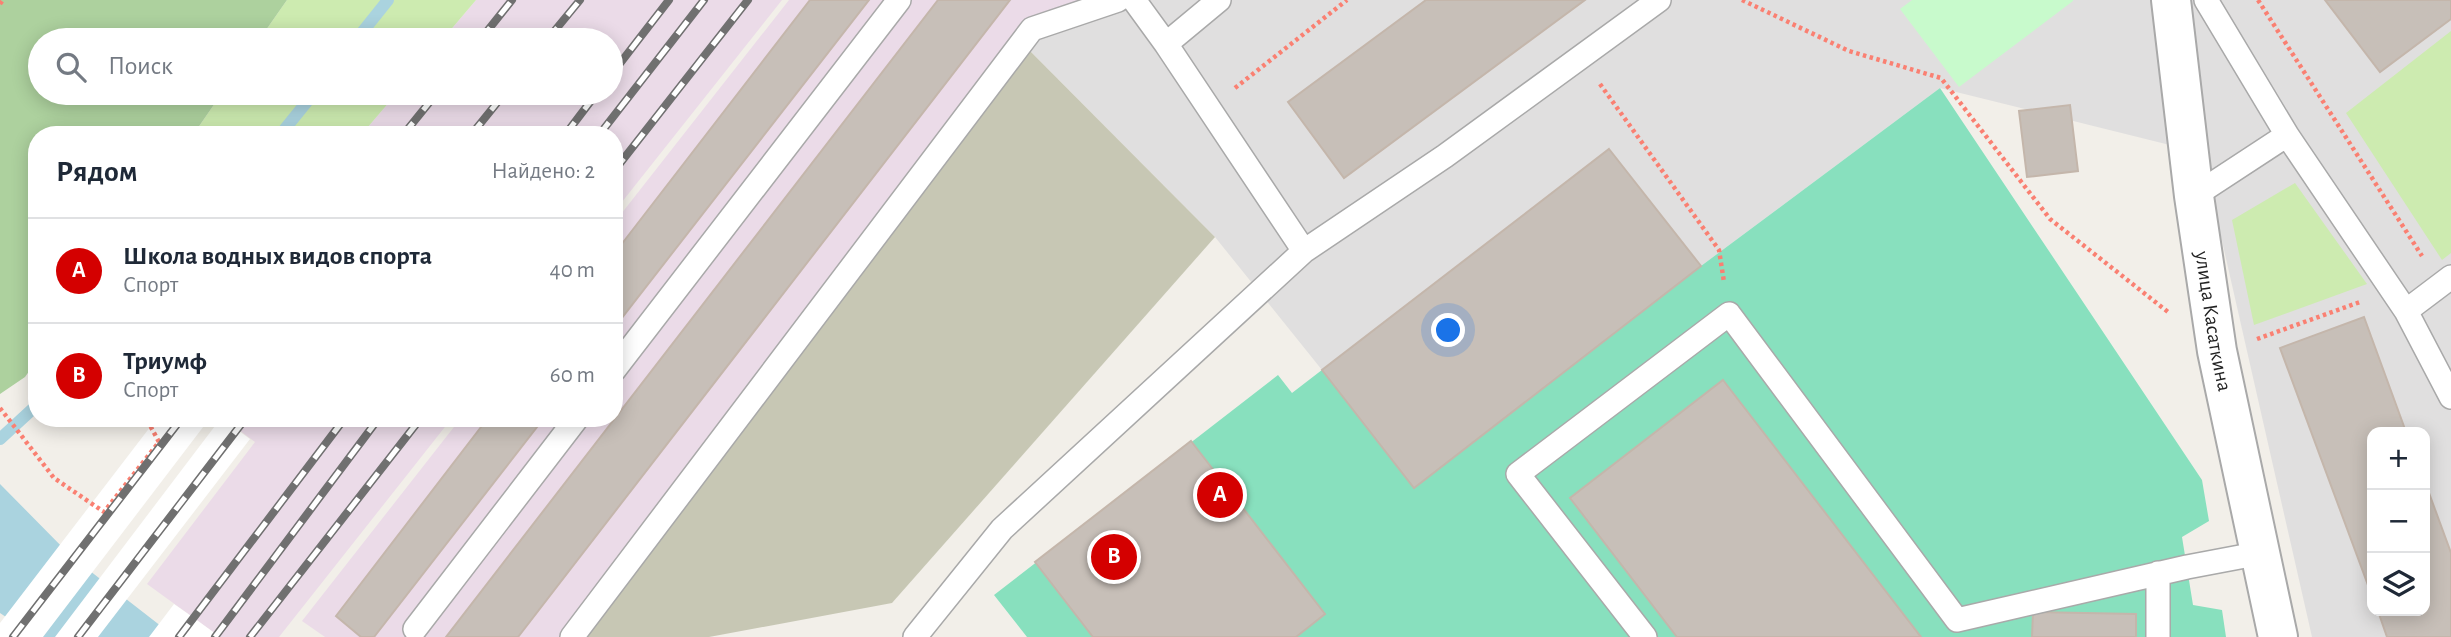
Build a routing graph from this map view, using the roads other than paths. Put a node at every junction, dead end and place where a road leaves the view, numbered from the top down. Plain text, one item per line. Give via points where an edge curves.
1 (899, 0) edge
2 (1118, 0) edge
3 (1134, 0) edge
4 (1219, 0) edge
5 (1659, 0) edge
6 (2171, 0) edge
7 (2215, 3) edge
8 (1166, 44) junction
9 (2287, 135) junction
10 (2194, 195) junction
11 (1304, 251) junction
12 (2446, 281) edge
13 (2406, 312) junction
14 (623, 358) edge
15 (2451, 397) edge
16 (570, 427) edge
17 (2261, 553) junction
18 (2158, 573) junction
19 (415, 629) dead end
20 (1957, 629) edge
21 (572, 637) edge
22 (915, 637) edge
23 (1645, 637) edge
24 (2158, 637) edge
25 (2278, 637) edge

1 - 14 lane
2 - 21 lane via 1032,29
3 - 8 lane
4 - 8 lane
5 - 11 lane via 1445,156
6 - 10 street, улица Касаткина
7 - 9 lane
8 - 11 lane
9 - 10 lane
9 - 13 lane
10 - 17 street, улица Касаткина via 2217,351
11 - 22 lane via 1002,529
12 - 13 lane
13 - 15 lane
16 - 19 lane
17 - 18 lane
17 - 25 street, улица Касаткина
18 - 20 lane
18 - 24 lane
20 - 23 lane via 1729,314 1518,474

